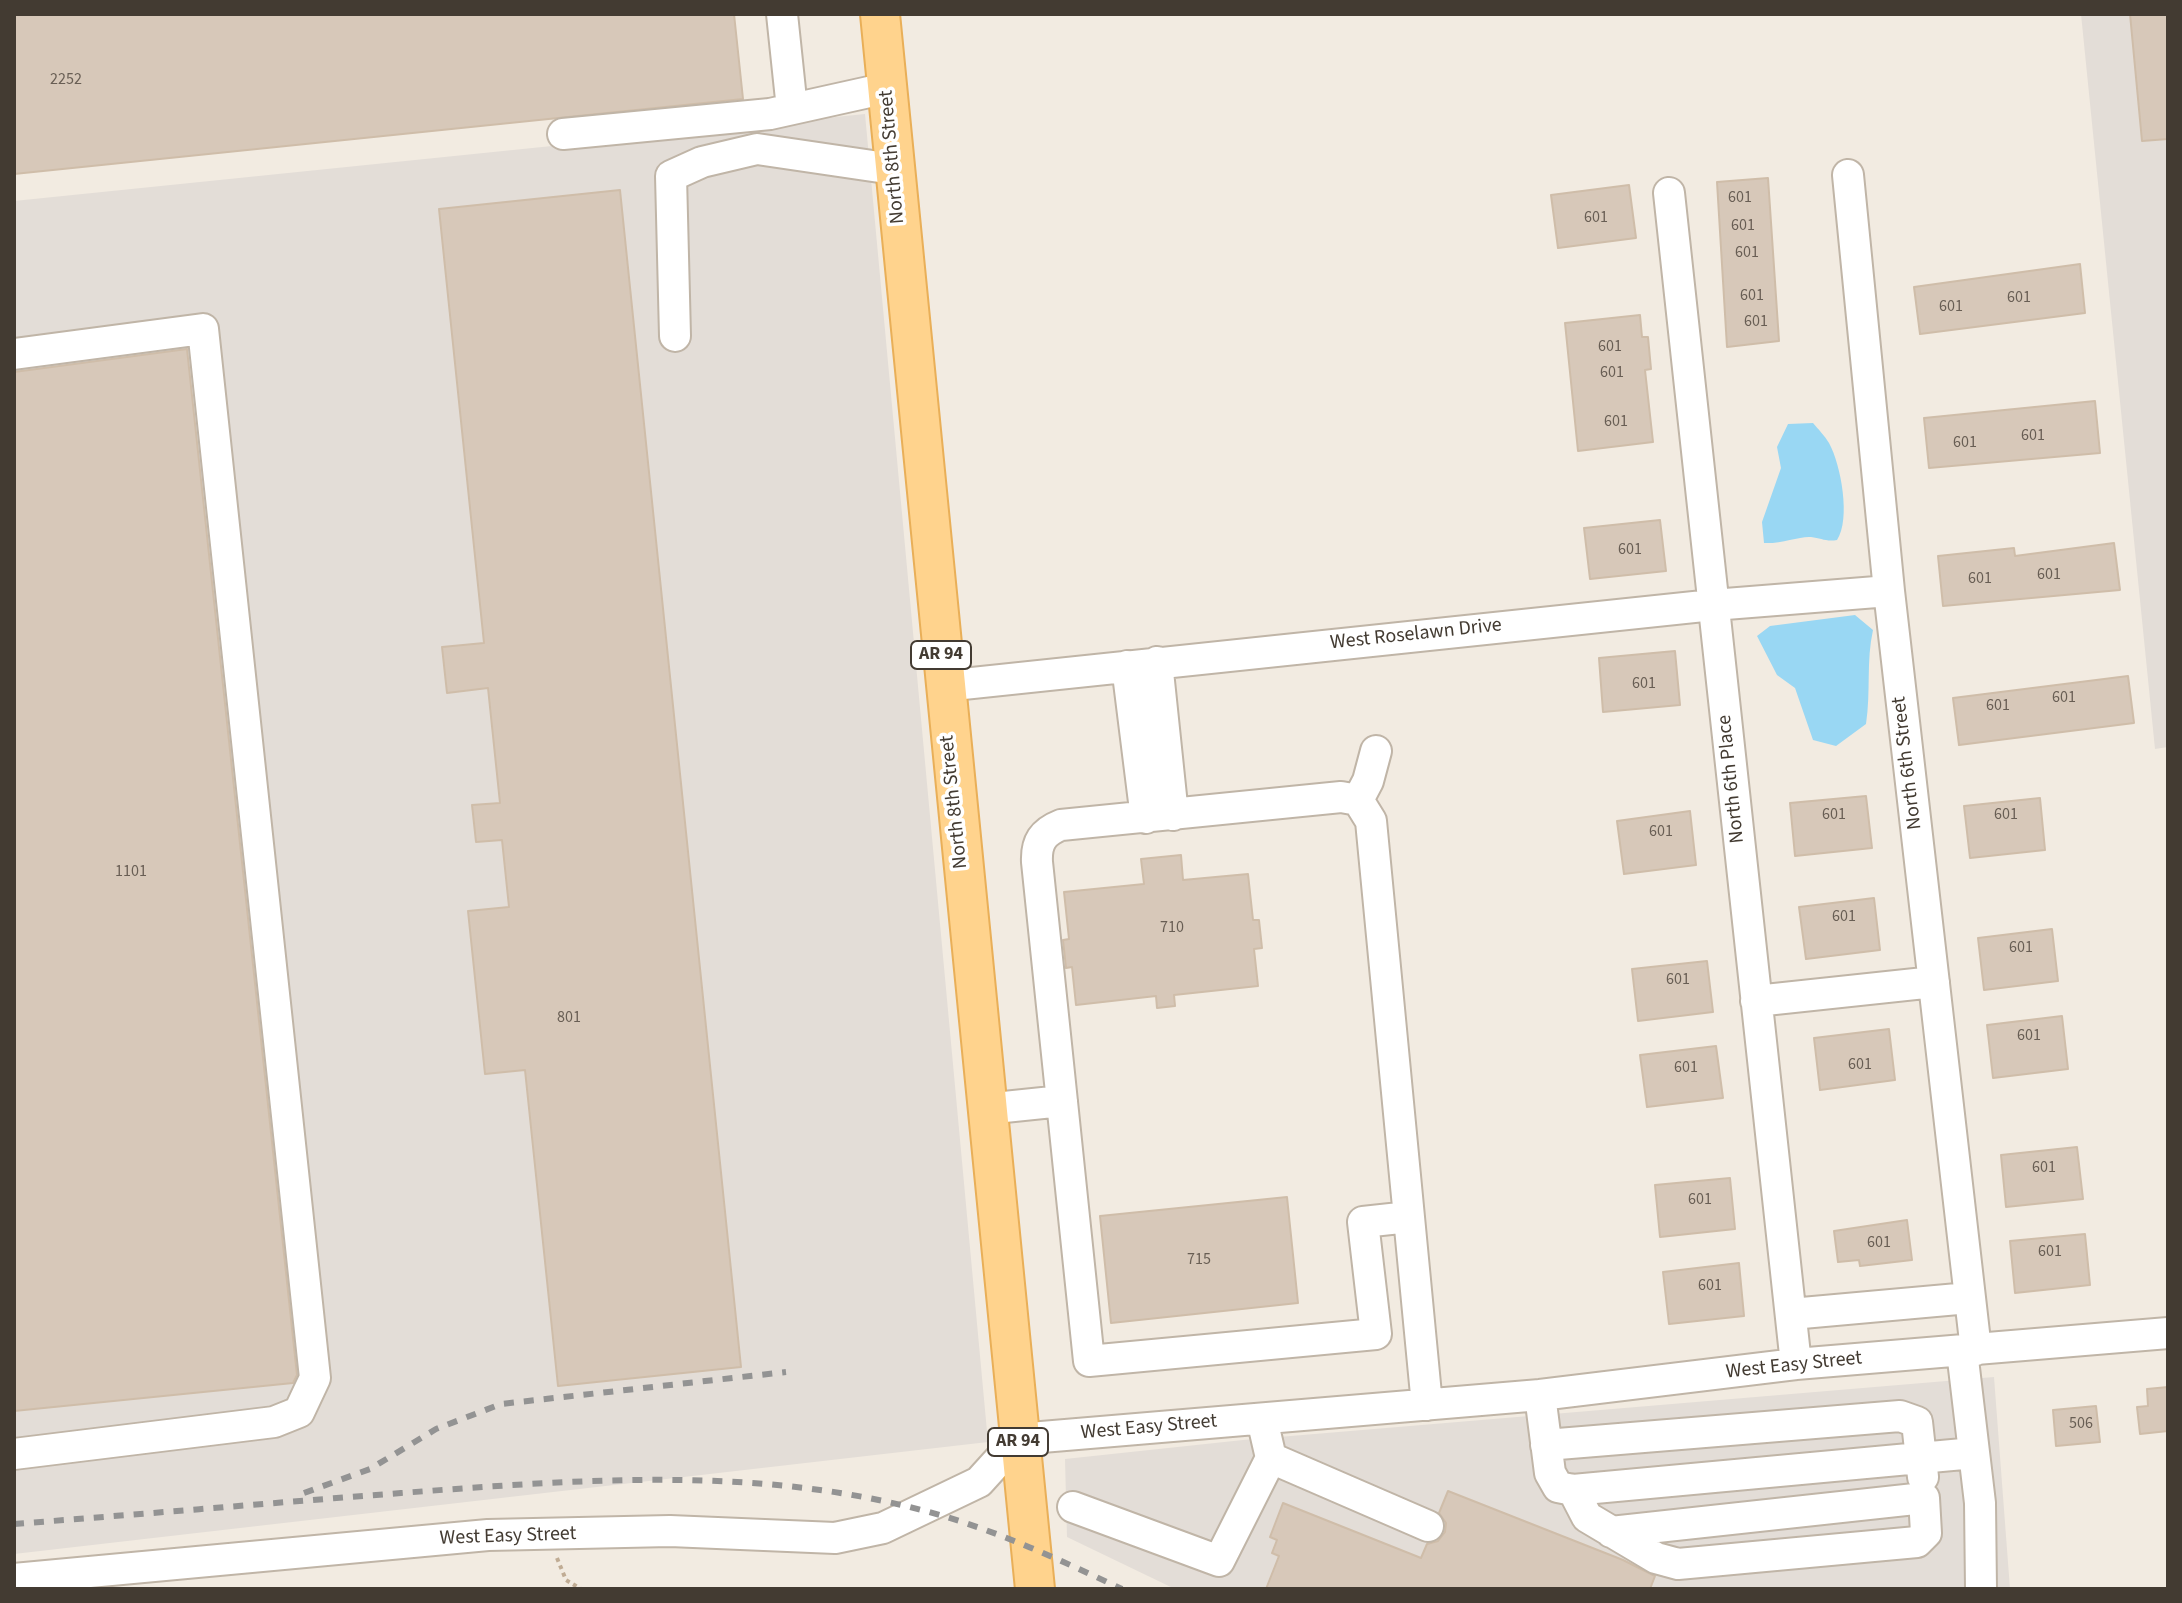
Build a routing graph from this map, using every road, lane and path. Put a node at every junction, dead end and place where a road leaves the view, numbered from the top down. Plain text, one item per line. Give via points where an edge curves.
1 (782, 14) edge
2 (880, 14) edge
3 (887, 88) junction
4 (792, 109) junction
5 (563, 134) dead end
6 (893, 169) junction
7 (1848, 175) dead end
8 (1669, 193) dead end
9 (675, 336) dead end
10 (14, 354) edge
11 (1889, 591) junction
12 (1713, 605) junction
13 (1142, 664) junction
14 (944, 686) junction
15 (1376, 751) dead end
16 (1358, 800) junction
17 (1160, 817) junction
18 (1934, 982) junction
19 (1756, 1001) junction
20 (1062, 1101) junction
21 (985, 1109) junction
22 (1409, 1217) junction
23 (1969, 1298) junction
24 (1791, 1314) junction
25 (2168, 1333) edge
26 (1969, 1350) junction
27 (1796, 1364) junction
28 (1540, 1395) junction
29 (1427, 1405) junction
30 (1262, 1419) junction
31 (1018, 1439) junction
32 (1546, 1445) junction
33 (1974, 1453) junction
34 (14, 1454) edge
35 (1271, 1458) junction
36 (1922, 1458) junction
37 (1573, 1490) junction
38 (1924, 1498) junction
39 (1073, 1507) dead end
40 (1428, 1526) dead end
41 (1611, 1532) junction
42 (552, 1547) dead end
43 (14, 1579) edge
44 (581, 1589) edge
45 (1035, 1589) edge
46 (1981, 1589) edge

1 - 4 street
2 - 3 main road, North 8th Street / AR 94
3 - 4 street
3 - 6 main road, North 8th Street / AR 94
4 - 5 street
6 - 9 street via 757,149 702,162 671,176
6 - 14 main road, North 8th Street / AR 94
7 - 11 street, North 6th Street
8 - 12 street, North 6th Place
10 - 34 street via 203,329 315,1378 299,1412 274,1422
11 - 12 street, West Roselawn Drive
11 - 18 street, North 6th Street
12 - 13 street, West Roselawn Drive
12 - 19 street, North 6th Place
13 - 14 street, West Roselawn Drive
13 - 17 street
14 - 21 main road, North 8th Street / AR 94
15 - 16 street
16 - 17 street via 1341,797
16 - 22 street via 1371,821
17 - 20 street via 1061,825 1044,834 1036,851
18 - 19 street
18 - 23 street, North 6th Street
19 - 24 street, North 6th Place
20 - 21 street
20 - 22 street via 1089,1361 1376,1334 1363,1222
21 - 31 main road, North 8th Street / AR 94
22 - 29 street
23 - 24 street
23 - 26 street, North 6th Street
24 - 27 street, North 6th Place
25 - 26 street, West Easy Street
26 - 27 street, West Easy Street
26 - 33 street, North 6th Street
27 - 28 street, West Easy Street
28 - 29 street, West Easy Street
28 - 32 street
29 - 30 street, West Easy Street
30 - 31 street, West Easy Street
30 - 35 street
31 - 43 street, West Easy Street via 979,1482 883,1528 835,1538 670,1531 488,1535
31 - 45 main road, North 8th Street / AR 94
32 - 36 street via 1900,1416 1917,1422
32 - 37 street via 1558,1487
33 - 36 street
33 - 46 street, North 6th Street
35 - 39 street via 1219,1561
35 - 40 street
36 - 37 street
36 - 38 street
37 - 41 street via 1587,1517
38 - 41 street
38 - 41 street via 1926,1533 1917,1542 1678,1564 1656,1558
42 - 44 path via 566,1580

